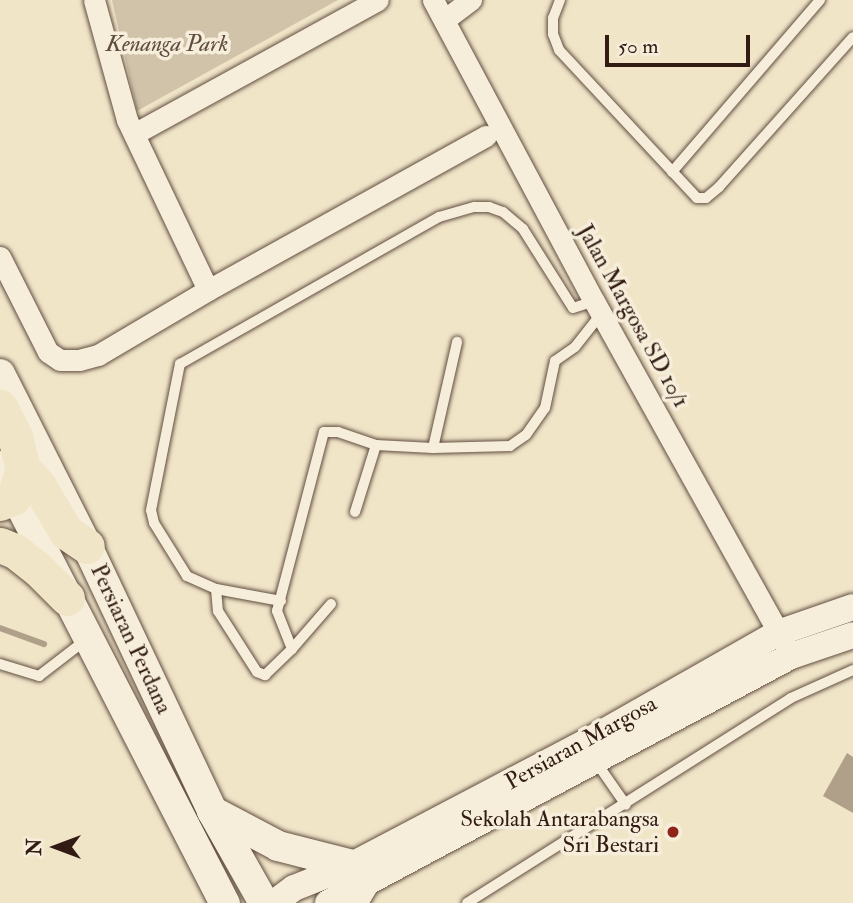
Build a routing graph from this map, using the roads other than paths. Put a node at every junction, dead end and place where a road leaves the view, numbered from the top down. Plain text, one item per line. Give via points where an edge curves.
1 (94, 0) edge
2 (378, 0) edge
3 (433, 0) edge
4 (471, 0) edge
5 (560, 0) edge
6 (820, 0) edge
7 (444, 20) junction
8 (853, 37) edge
9 (134, 134) junction
10 (486, 136) dead end
11 (672, 172) junction
12 (0, 257) edge
13 (208, 290) junction
14 (598, 307) junction
15 (457, 342) dead end
16 (0, 374) edge
17 (0, 407) edge
18 (376, 445) junction
19 (433, 448) junction
20 (8, 479) edge
21 (355, 512) dead end
22 (0, 545) edge
23 (88, 546) junction
24 (216, 589) junction
25 (67, 597) junction
26 (281, 601) junction
27 (331, 604) dead end
28 (853, 607) edge
29 (853, 635) edge
30 (88, 638) junction
31 (785, 644) junction
32 (292, 649) junction
33 (0, 664) edge
34 (853, 670) edge
35 (596, 762) junction
36 (626, 805) junction
37 (212, 811) junction
38 (357, 883) edge
39 (224, 900) edge
40 (264, 903) edge
41 (274, 903) edge
42 (328, 903) edge
43 (467, 903) edge

1 - 9 street
2 - 9 street
3 - 7 street, Jalan Margosa SD 10/1
4 - 7 street
5 - 11 lane via 553,18 559,50
6 - 11 lane
7 - 14 street, Jalan Margosa SD 10/1
8 - 11 lane via 706,198 697,198
9 - 13 street
10 - 13 street
12 - 13 street via 39,338 60,360 98,355
14 - 19 lane via 575,347 555,361 545,408 526,435 510,446
14 - 24 lane via 573,308 523,229 503,212 475,206 439,216 180,363 151,510 154,523 187,576
14 - 31 street, Jalan Margosa SD 10/1
15 - 19 lane
16 - 23 main road, Persiaran Perdana
17 - 20 highway via 15,437
18 - 19 lane
18 - 21 lane
18 - 26 lane via 324,432
20 - 23 highway via 39,486 66,532
20 - 25 main road, Persiaran Perdana
22 - 25 highway via 15,551
23 - 37 main road, Persiaran Perdana
24 - 26 lane
24 - 32 lane via 218,611 257,672 265,675
25 - 30 main road, Persiaran Perdana
26 - 32 lane via 277,611
27 - 32 lane
28 - 31 street, Persiaran Margosa
29 - 31 street, Persiaran Margosa
30 - 33 lane via 39,676
30 - 39 main road, Persiaran Perdana
31 - 35 street, Persiaran Margosa
31 - 38 street, Persiaran Margosa via 588,741
34 - 36 lane via 791,698
35 - 36 lane
35 - 38 street, Persiaran Margosa
36 - 43 lane
37 - 38 main road
37 - 40 main road, Persiaran Perdana
38 - 41 street, Persiaran Margosa via 294,888
38 - 42 street, Persiaran Margosa

